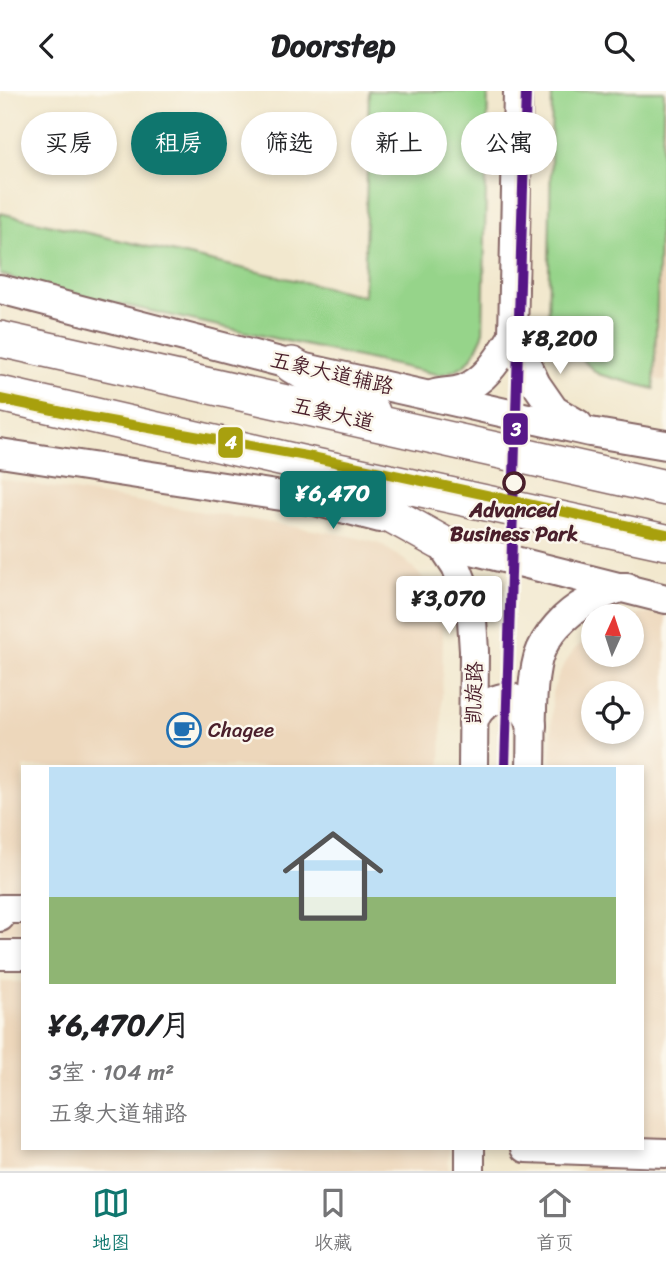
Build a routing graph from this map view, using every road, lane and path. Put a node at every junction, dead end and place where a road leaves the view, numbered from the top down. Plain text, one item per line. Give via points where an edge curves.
1 (518, 91) edge
2 (0, 289) edge
3 (513, 336) junction
4 (0, 339) edge
5 (292, 365) junction
6 (0, 394) edge
7 (429, 395) junction
8 (399, 428) junction
9 (590, 432) junction
10 (666, 445) edge
11 (0, 453) edge
12 (666, 455) edge
13 (297, 462) junction
14 (666, 488) edge
15 (440, 542) junction
16 (666, 542) edge
17 (666, 583) edge
18 (622, 587) junction
19 (666, 599) edge
20 (473, 723) junction
21 (532, 725) junction
22 (473, 765) edge
23 (531, 765) edge
24 (21, 909) edge
25 (0, 917) edge
26 (0, 955) edge
27 (21, 955) edge
28 (470, 1150) edge
29 (520, 1150) edge
30 (582, 1150) edge
31 (666, 1153) edge
32 (470, 1171) edge
33 (520, 1171) edge

1 - 3 street
2 - 5 street, 五象大道辅路
3 - 7 street via 482,378 464,389
3 - 9 street via 554,410
4 - 8 main road, 五象大道
5 - 7 street, 五象大道辅路
5 - 8 main road
6 - 13 main road
7 - 9 street, 五象大道辅路
8 - 14 main road, 五象大道
9 - 10 street, 五象大道辅路
9 - 12 street
11 - 15 street via 315,501 381,518
13 - 15 main road
13 - 16 main road
15 - 18 street
15 - 20 street, 凯旋路 via 456,566 471,604
17 - 18 street
18 - 19 street
18 - 21 street via 586,602 565,617 546,640 538,659
20 - 21 street via 477,711 505,696 520,703
20 - 22 street, 凯旋路
21 - 23 street
24 - 25 street via 1,909
26 - 27 street
28 - 32 street
29 - 33 street
30 - 31 street

